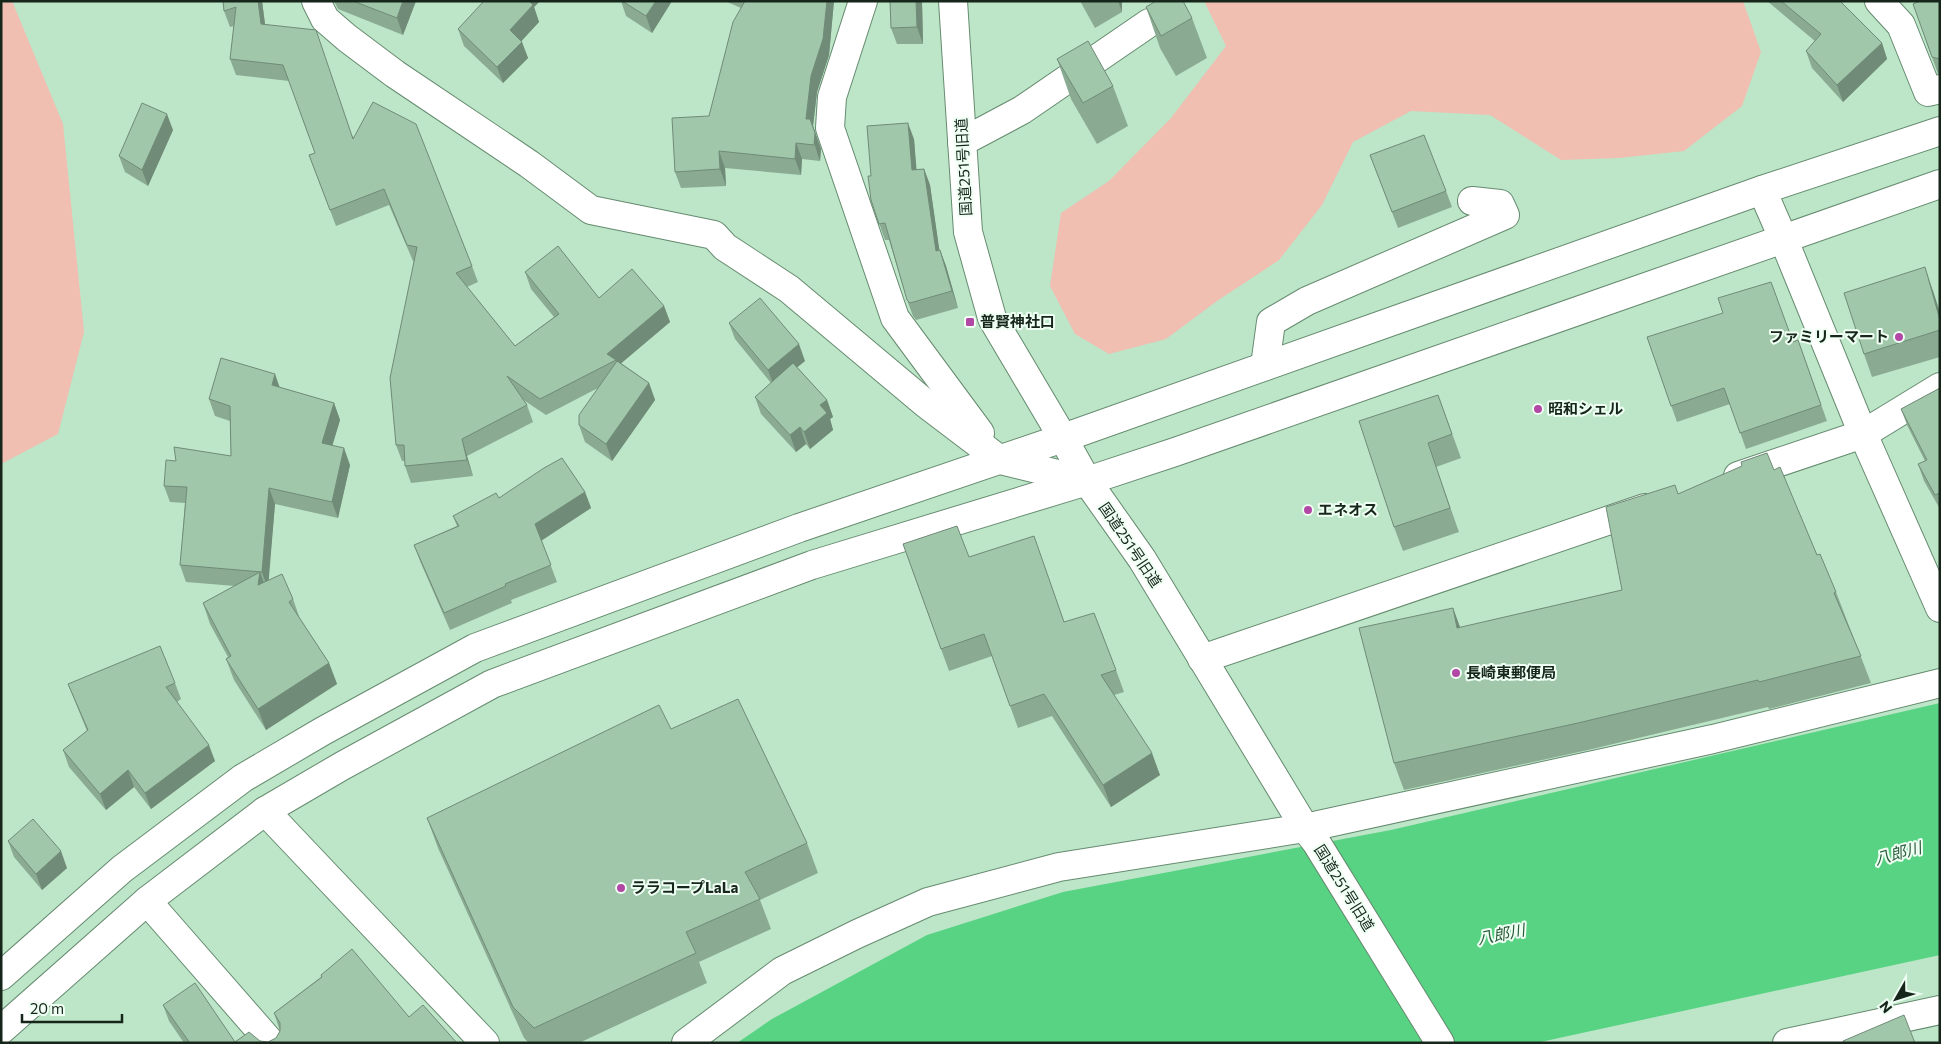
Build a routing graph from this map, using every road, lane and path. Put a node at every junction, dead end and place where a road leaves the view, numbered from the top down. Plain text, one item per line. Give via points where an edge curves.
1 (316, 1) edge
2 (863, 1) edge
3 (953, 1) edge
4 (1879, 1) edge
5 (1149, 23) edge
6 (1940, 89) edge
7 (1940, 131) edge
8 (962, 142) junction
9 (1940, 184) edge
10 (1762, 190) junction
11 (1472, 201) dead end
12 (1783, 238) junction
13 (1265, 366) junction
14 (1940, 387) edge
15 (1863, 434) junction
16 (1063, 438) junction
17 (1000, 460) junction
18 (1087, 481) junction
19 (1712, 485) edge
20 (1664, 501) edge
21 (1940, 608) edge
22 (1202, 659) junction
23 (1940, 682) edge
24 (265, 811) junction
25 (1311, 835) junction
26 (147, 901) junction
27 (1, 976) edge
28 (1940, 1010) edge
29 (1, 1030) edge
30 (271, 1043) edge
31 (485, 1043) edge
32 (686, 1043) edge
33 (1440, 1043) edge
34 (1787, 1043) edge

1 - 17 street via 325,19 347,38 591,210 714,235 725,247 789,289 925,403
2 - 17 street via 832,97 830,128 895,318
3 - 8 street, 国道251号旧道
4 - 6 street via 1901,24 1928,92
5 - 8 street via 1022,110
7 - 10 street
8 - 16 street, 国道251号旧道 via 968,232 992,318
9 - 12 street
10 - 12 street
10 - 13 street
11 - 13 street via 1500,204 1505,215 1307,300 1271,322
12 - 15 street
12 - 18 street
13 - 16 street
14 - 15 street
15 - 19 street
15 - 21 street
16 - 17 street
16 - 18 street, 国道251号旧道
17 - 18 street
17 - 27 street via 799,528 475,648 243,778 122,869
18 - 22 street, 国道251号旧道 via 1142,559
18 - 24 street via 812,565 492,684
20 - 22 street
22 - 25 street, 国道251号旧道
23 - 25 street
24 - 26 street
24 - 31 street
25 - 32 street via 1059,867 928,902 782,971
25 - 33 street, 国道251号旧道
26 - 29 street
26 - 30 street
28 - 34 street

